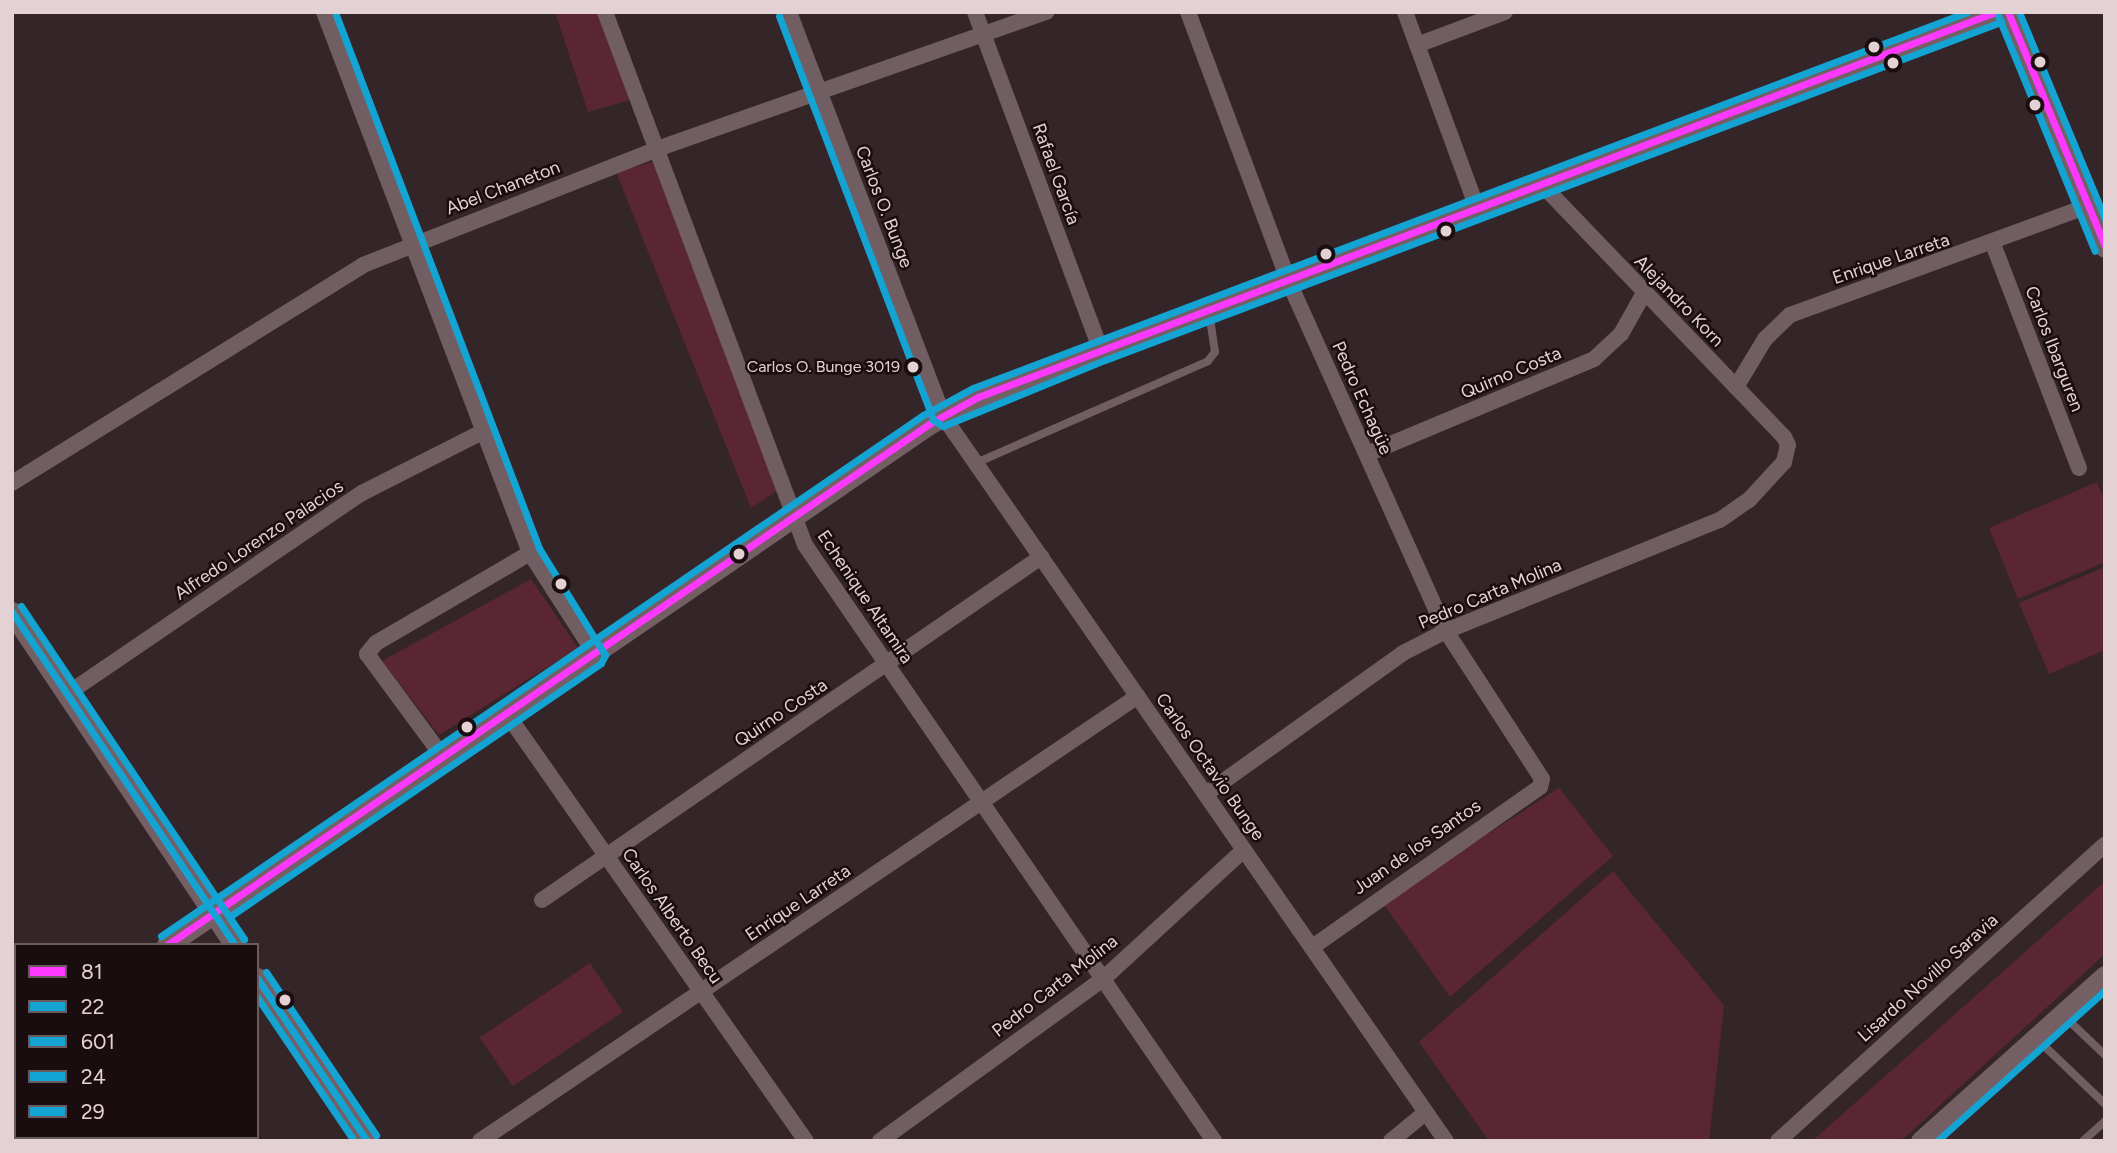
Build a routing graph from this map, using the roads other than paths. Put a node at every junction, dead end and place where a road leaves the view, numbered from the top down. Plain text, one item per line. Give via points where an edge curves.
1 (324, 12) edge
2 (605, 12) edge
3 (789, 12) edge
4 (975, 12) edge
5 (1047, 12) edge
6 (1188, 12) edge
7 (1405, 12) edge
8 (1505, 12) edge
9 (1997, 12) edge
10 (2008, 12) edge
11 (984, 36) junction
12 (1417, 45) junction
13 (820, 93) junction
14 (657, 149) junction
15 (1541, 183) junction
16 (2088, 206) junction
17 (1477, 208) junction
18 (410, 244) junction
19 (1993, 244) junction
20 (2105, 247) edge
21 (1288, 280) junction
22 (1644, 293) junction
23 (1209, 310) junction
24 (1101, 350) junction
25 (1737, 387) junction
26 (943, 416) junction
27 (482, 432) junction
28 (1788, 445) joint
29 (1367, 454) junction
30 (976, 463) junction
31 (2079, 468) dead end
32 (12, 483) edge
33 (793, 520) junction
34 (530, 553) junction
35 (1041, 557) junction
36 (12, 612) edge
37 (1446, 631) junction
38 (595, 654) junction
39 (886, 664) junction
40 (67, 694) junction
41 (1138, 696) junction
42 (507, 714) junction
43 (443, 757) junction
44 (1542, 779) joint
45 (1207, 793) junction
46 (980, 803) junction
47 (2105, 845) edge
48 (1244, 849) junction
49 (607, 856) junction
50 (542, 900) dead end
51 (214, 914) junction
52 (170, 943) edge
53 (234, 943) edge
54 (1312, 947) junction
55 (2105, 976) edge
56 (1102, 979) junction
57 (259, 981) edge
58 (701, 991) junction
59 (2062, 1014) junction
60 (2036, 1037) junction
61 (2105, 1055) edge
62 (2105, 1104) edge
63 (1426, 1112) junction
64 (2105, 1121) edge
65 (367, 1141) edge
66 (480, 1141) edge
67 (806, 1141) edge
68 (880, 1141) edge
69 (1214, 1141) edge
70 (1391, 1141) edge
71 (1446, 1141) edge
72 (1778, 1141) edge
73 (1921, 1141) edge
74 (2082, 1141) edge

1 - 18 street
2 - 14 street, Echenique Altamira
3 - 13 street, Carlos O. Bunge
4 - 11 street, Rafael García
5 - 11 street, Abel Chaneton
6 - 21 street, Pedro Echagüe
7 - 12 street
8 - 12 street
9 - 15 main road
10 - 16 main road
11 - 13 street, Abel Chaneton
11 - 24 street, Rafael García
12 - 17 street
13 - 14 street, Abel Chaneton
13 - 26 street, Carlos O. Bunge
14 - 18 street, Abel Chaneton
14 - 33 street, Echenique Altamira
15 - 17 main road
15 - 22 street, Alejandro Korn
16 - 19 street, Enrique Larreta
16 - 20 main road
17 - 21 main road
18 - 27 street
18 - 32 street, Abel Chaneton via 343,276
19 - 25 street, Enrique Larreta via 1790,315 1765,339
19 - 31 street, Carlos Ibarguren
21 - 23 main road
21 - 29 street, Pedro Echagüe
22 - 25 street, Alejandro Korn
22 - 29 street, Quirno Costa via 1621,334 1594,359
23 - 24 main road
23 - 30 lane via 1215,352 1208,361
24 - 26 main road
25 - 28 street, Alejandro Korn
26 - 30 street, Carlos Octavio Bunge
26 - 33 main road
27 - 34 street
27 - 40 street, Alfredo Lorenzo Palacios via 362,493
28 - 37 street, Pedro Carta Molina via 1784,462 1736,512
29 - 37 street, Pedro Echagüe
30 - 35 street, Carlos Octavio Bunge
33 - 38 main road
33 - 39 street, Echenique Altamira
34 - 38 street
34 - 43 street via 376,643 367,654
35 - 39 street, Quirno Costa
35 - 41 street, Carlos Octavio Bunge
36 - 40 main road
37 - 44 street, Pedro Echagüe
37 - 45 street, Pedro Carta Molina via 1381,667
38 - 42 main road
39 - 46 street, Echenique Altamira
39 - 49 street, Quirno Costa
40 - 51 main road
41 - 45 street, Carlos Octavio Bunge
41 - 46 street, Enrique Larreta
42 - 43 main road
42 - 49 street, Carlos Alberto Becu
43 - 51 main road
44 - 54 street, Juan de los Santos via 1540,787
45 - 48 street, Carlos Octavio Bunge
46 - 56 street, Echenique Altamira
46 - 58 street, Enrique Larreta
47 - 72 street, Lisardo Novillo Saravia
48 - 54 street, Carlos Octavio Bunge
48 - 56 street, Pedro Carta Molina
49 - 50 street, Quirno Costa
49 - 58 street, Carlos Alberto Becu
51 - 52 main road
51 - 53 main road
54 - 63 street, Carlos Octavio Bunge
55 - 59 main road
56 - 68 street, Pedro Carta Molina
56 - 69 street, Echenique Altamira
57 - 65 main road
58 - 66 street, Enrique Larreta
58 - 67 street, Carlos Alberto Becu
59 - 60 main road
59 - 61 lane
60 - 62 lane
60 - 73 main road
63 - 70 street
63 - 71 street, Carlos Octavio Bunge
64 - 74 lane

